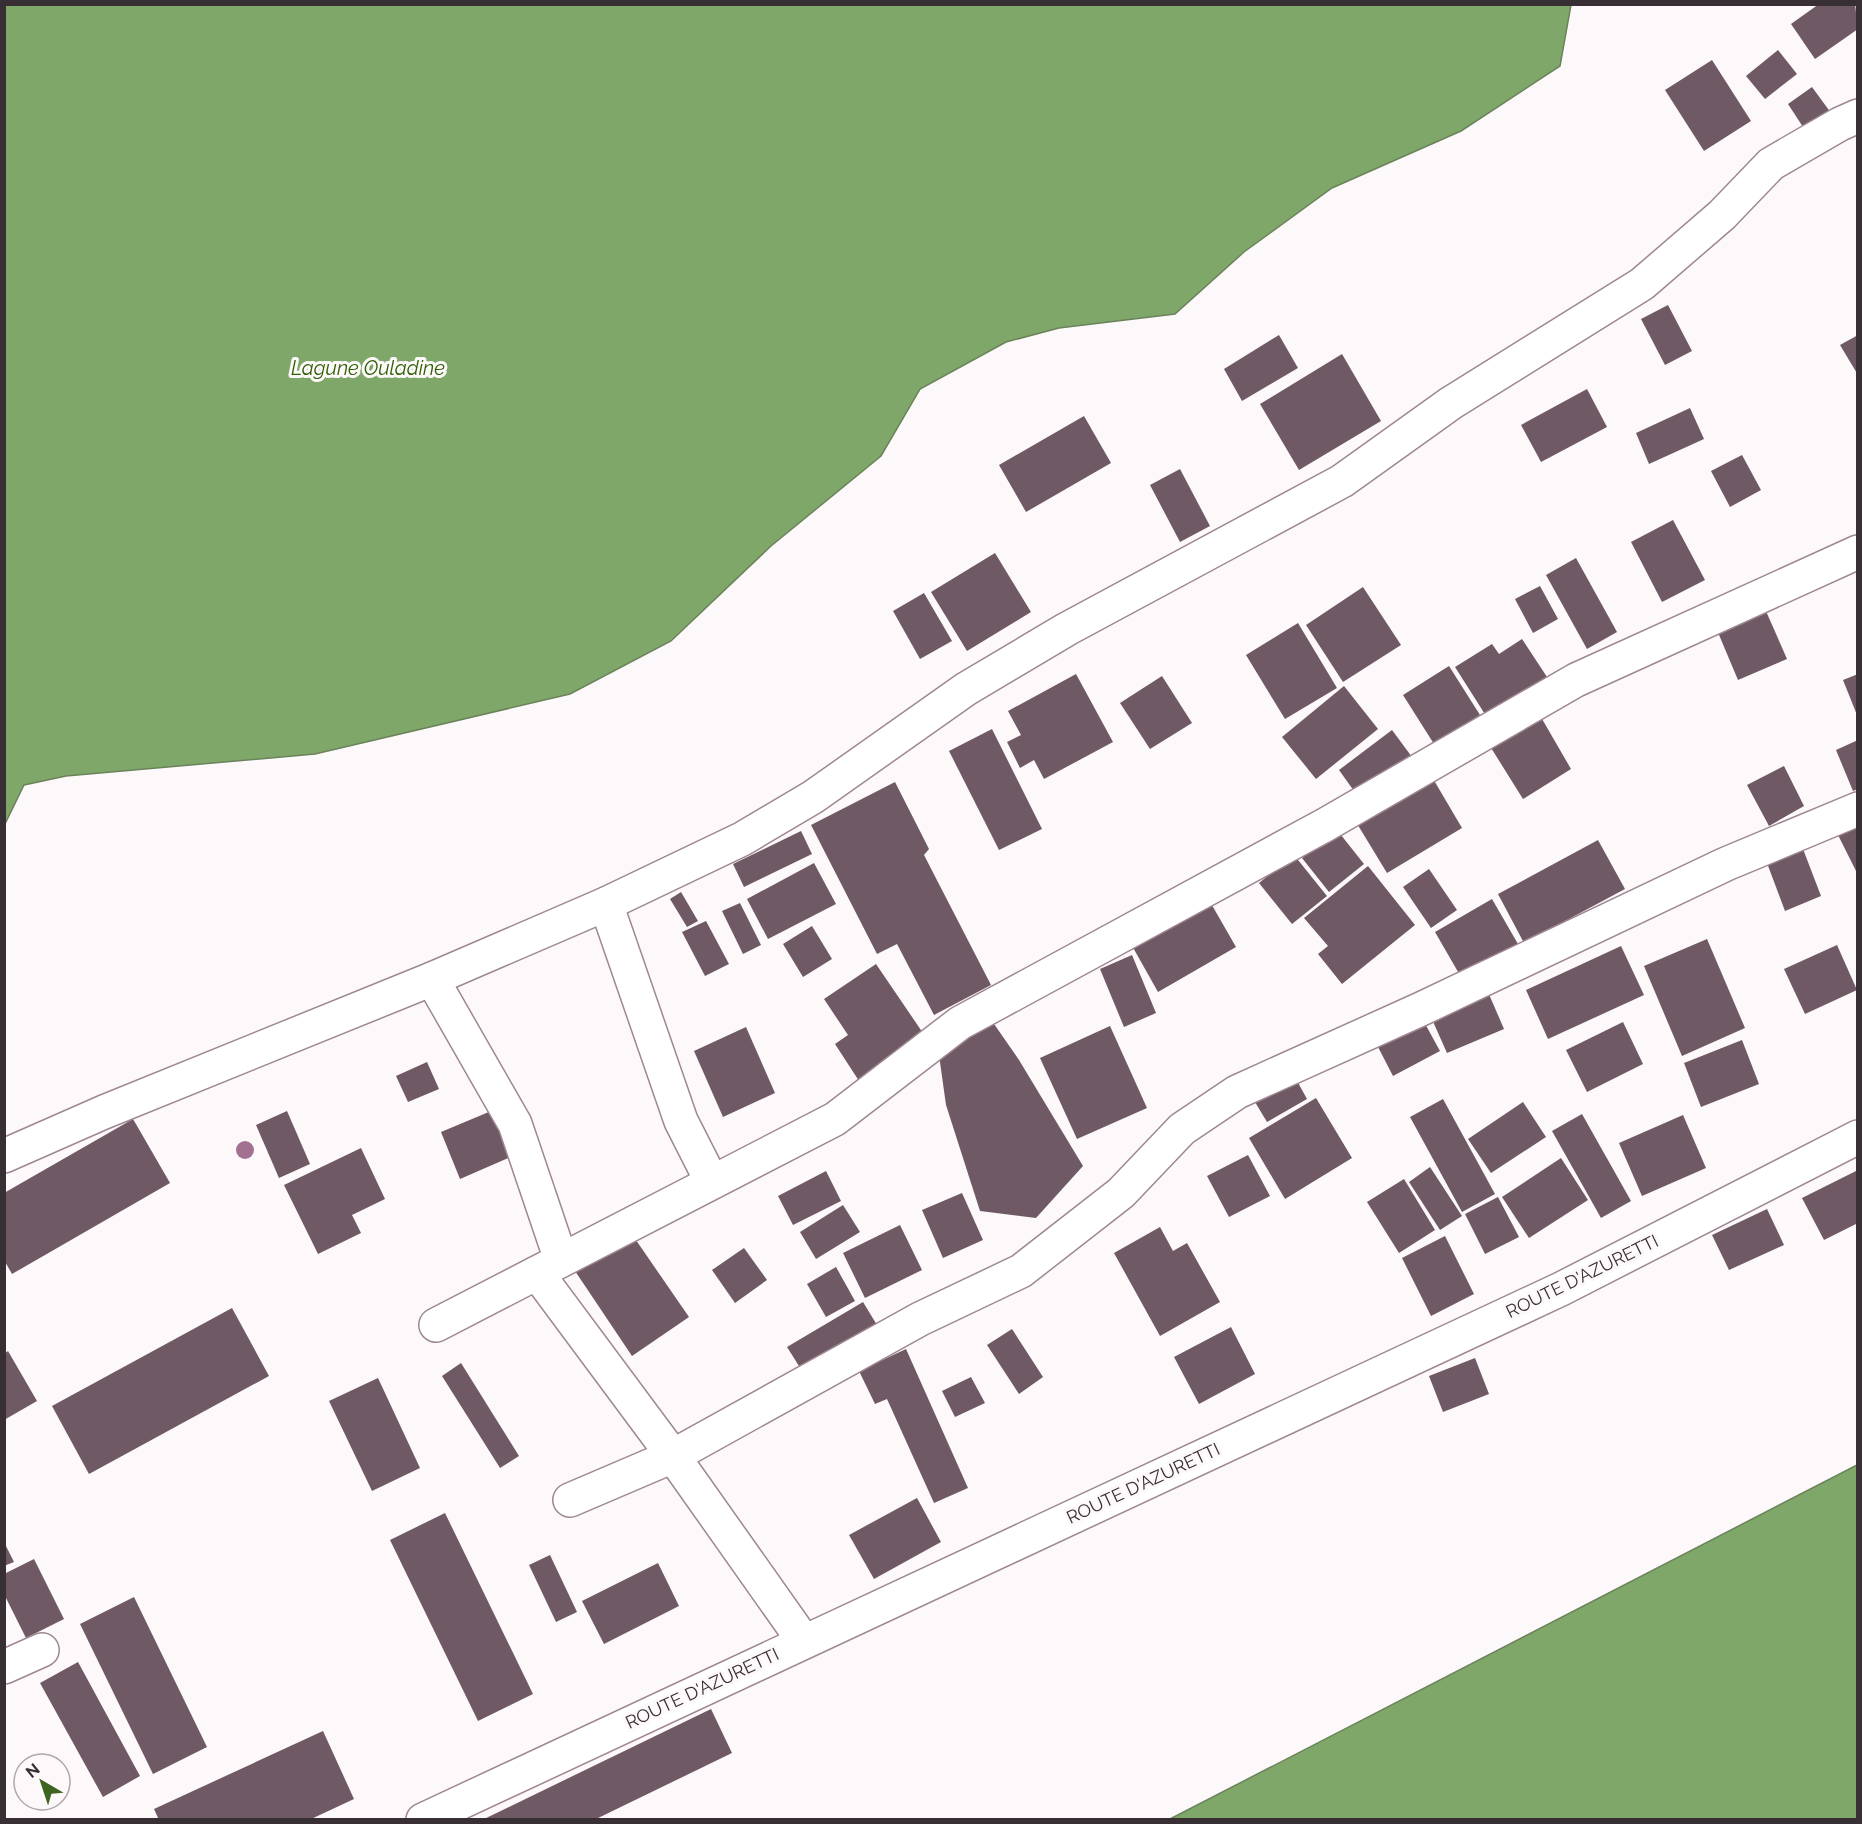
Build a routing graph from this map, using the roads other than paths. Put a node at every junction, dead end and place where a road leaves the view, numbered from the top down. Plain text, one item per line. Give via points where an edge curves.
1 (1857, 116) edge
2 (1857, 552) edge
3 (1857, 809) edge
4 (606, 904) junction
5 (432, 979) junction
6 (1857, 1137) edge
7 (4, 1156) edge
8 (712, 1182) junction
9 (549, 1266) junction
10 (436, 1325) dead end
11 (673, 1456) junction
12 (570, 1500) dead end
13 (803, 1640) junction
14 (42, 1650) dead end
15 (4, 1666) edge
16 (423, 1820) edge

1 - 4 street via 1771,164 1722,215 1642,284 1451,403 1342,481 966,689 813,797 762,827
2 - 8 street via 1576,680 1325,825 960,1023 835,1119
3 - 11 street via 1726,864 1237,1092 1182,1129 1121,1193 1020,1271 920,1319
4 - 5 street
4 - 8 street via 681,1121
5 - 7 street
5 - 9 street via 515,1124
6 - 13 street, ROUTE D'AZURETTI via 1561,1288
8 - 9 street
9 - 10 street
9 - 11 street
11 - 12 street
11 - 13 street
13 - 16 street, ROUTE D'AZURETTI
14 - 15 street

